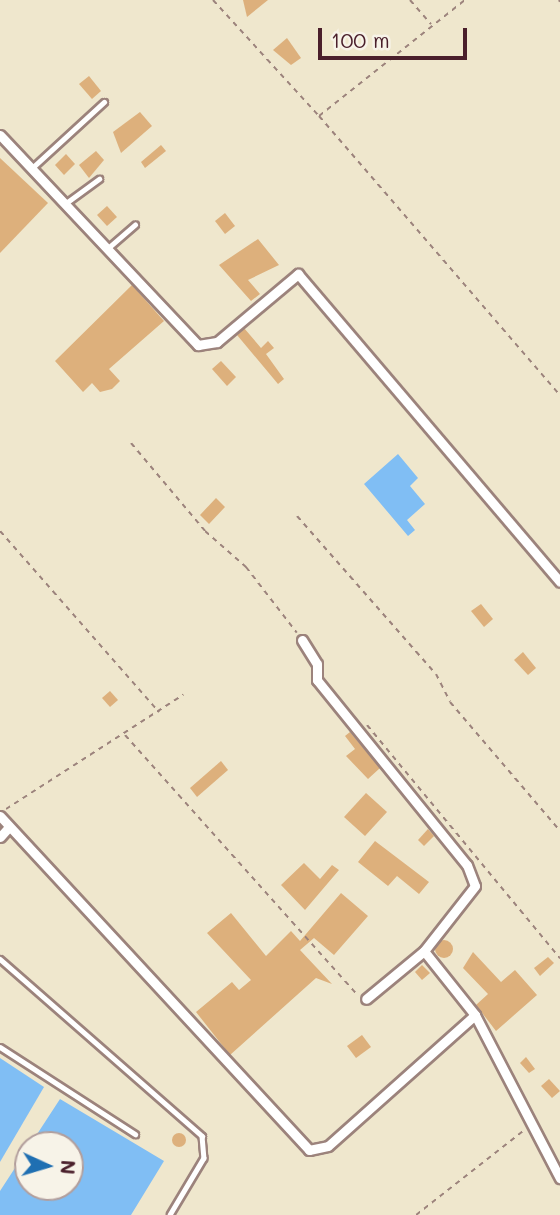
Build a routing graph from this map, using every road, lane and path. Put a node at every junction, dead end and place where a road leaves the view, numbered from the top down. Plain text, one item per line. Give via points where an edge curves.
1 (213, 0) edge
2 (410, 0) edge
3 (465, 0) edge
4 (432, 25) junction
5 (104, 102) dead end
6 (319, 116) junction
7 (0, 135) edge
8 (31, 170) junction
9 (99, 178) dead end
10 (64, 204) junction
11 (135, 225) dead end
12 (106, 250) junction
13 (560, 395) edge
14 (131, 443) dead end
15 (297, 516) dead end
16 (0, 531) edge
17 (560, 582) edge
18 (302, 640) joint
19 (183, 695) dead end
20 (159, 712) junction
21 (362, 720) dead end
22 (125, 735) junction
23 (0, 815) edge
24 (9, 827) junction
25 (560, 831) edge
26 (0, 837) edge
27 (425, 951) junction
28 (560, 958) edge
29 (0, 960) edge
30 (366, 999) joint
31 (475, 1015) junction
32 (0, 1047) edge
33 (530, 1126) junction
34 (135, 1134) dead end
35 (560, 1178) edge
36 (170, 1215) edge
37 (416, 1215) edge

1 - 6 path
2 - 4 path
3 - 4 path
4 - 6 path
5 - 8 lane
6 - 13 path
7 - 8 street
8 - 10 street
9 - 10 lane
10 - 12 street
11 - 12 lane
12 - 17 street via 198,345 217,342 298,274
14 - 18 path via 205,531 246,567
15 - 25 path via 436,674 450,702
16 - 20 path
18 - 27 street via 317,664 317,680 472,878 468,903
19 - 20 path
20 - 22 path
21 - 28 path
22 - 23 path
22 - 30 path
23 - 24 street
24 - 26 street
24 - 31 street via 309,1150 328,1146
27 - 30 street
27 - 31 street
29 - 36 lane via 202,1136 204,1158
31 - 33 street
32 - 34 lane
33 - 35 street
33 - 37 path

